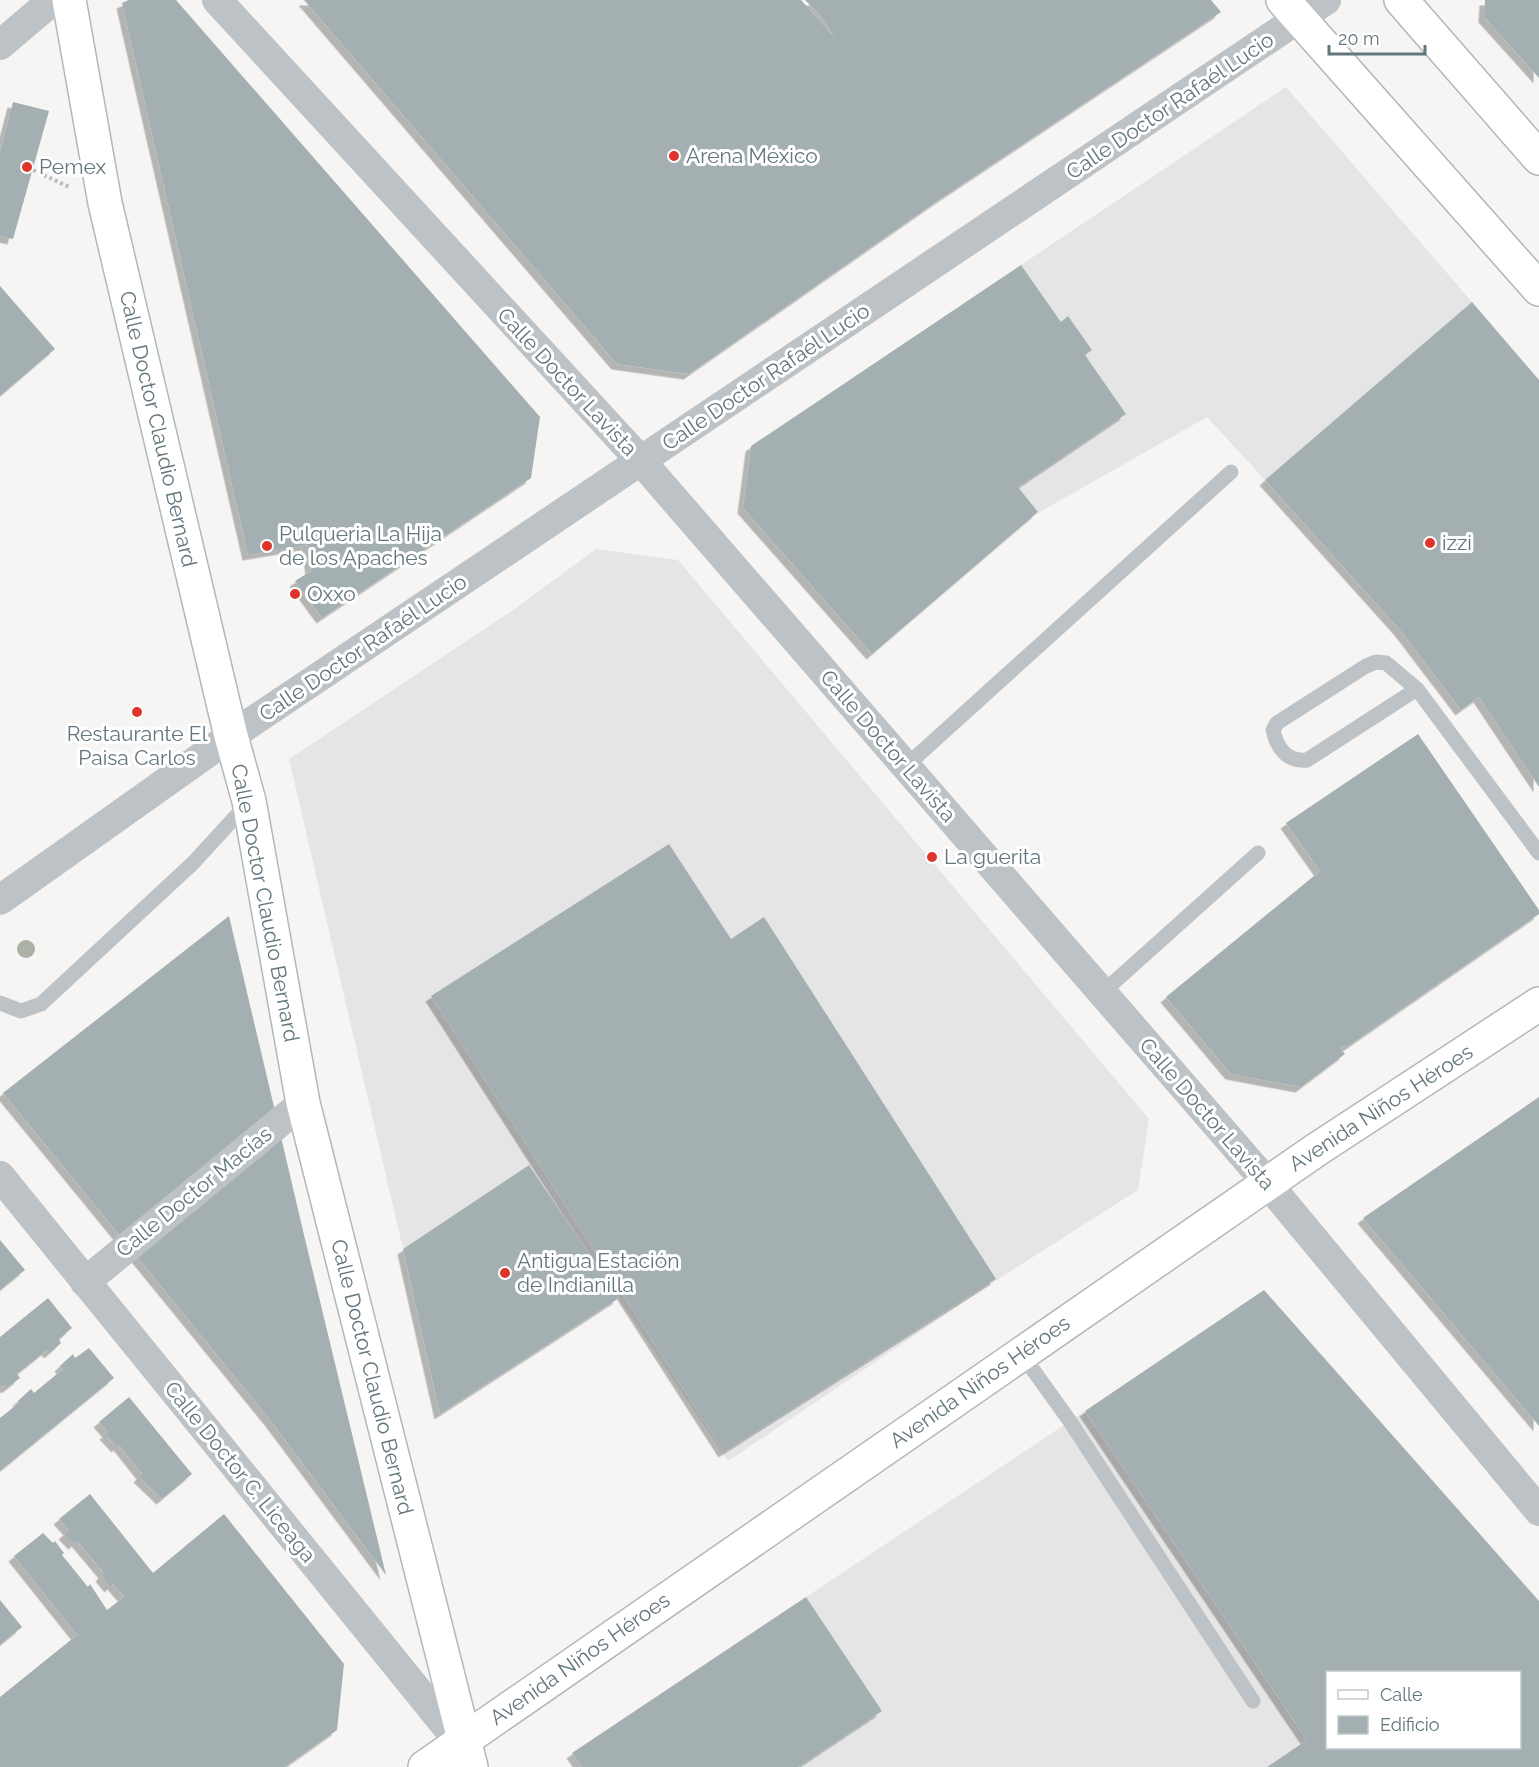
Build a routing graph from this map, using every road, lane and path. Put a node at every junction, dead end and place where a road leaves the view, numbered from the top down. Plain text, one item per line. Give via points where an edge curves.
1 (52, 0) edge
2 (69, 0) edge
3 (217, 0) edge
4 (1326, 0) edge
5 (1401, 0) edge
6 (1291, 9) edge
7 (0, 45) edge
8 (1539, 158) edge
9 (1539, 289) edge
10 (641, 461) junction
11 (1231, 472) dead end
12 (1417, 688) junction
13 (231, 736) junction
14 (906, 766) junction
15 (249, 801) junction
16 (1258, 853) dead end
17 (1539, 853) edge
18 (0, 900) edge
19 (1102, 993) junction
20 (0, 1003) edge
21 (1539, 1004) edge
22 (303, 1103) junction
23 (0, 1176) edge
24 (1267, 1184) junction
25 (85, 1281) junction
26 (1021, 1353) junction
27 (1539, 1511) edge
28 (1253, 1701) dead end
29 (468, 1754) edge
30 (425, 1767) edge

1 - 7 street
2 - 13 main road, Calle Doctor Claudio Bernard via 105,203
3 - 10 street, Calle Doctor Lavista
4 - 6 street, Calle Doctor Rafaél Lucio
5 - 8 main road
6 - 9 main road
6 - 10 street, Calle Doctor Rafaél Lucio
10 - 13 street, Calle Doctor Rafaél Lucio
10 - 14 street, Calle Doctor Lavista
11 - 14 lane
12 - 12 lane via 1386,663 1376,662 1277,723 1273,730 1275,738 1287,757 1307,760
12 - 17 lane
13 - 15 main road, Calle Doctor Claudio Bernard
13 - 18 street, Calle Doctor Rafaél Lucio
14 - 19 street, Calle Doctor Lavista
15 - 20 lane via 193,863 41,1004 21,1011
15 - 22 main road, Calle Doctor Claudio Bernard
16 - 19 lane
19 - 24 street, Calle Doctor Lavista
21 - 24 main road, Avenida Niños Héroes
22 - 25 street, Calle Doctor Macías
22 - 29 main road, Calle Doctor Claudio Bernard
23 - 25 street, Calle Doctor C. Liceaga
24 - 26 main road, Avenida Niños Héroes
24 - 27 street, Calle Doctor Lavista
25 - 29 street, Calle Doctor C. Liceaga
26 - 28 lane
26 - 29 main road, Avenida Niños Héroes
29 - 30 main road, Avenida Niños Héroes

